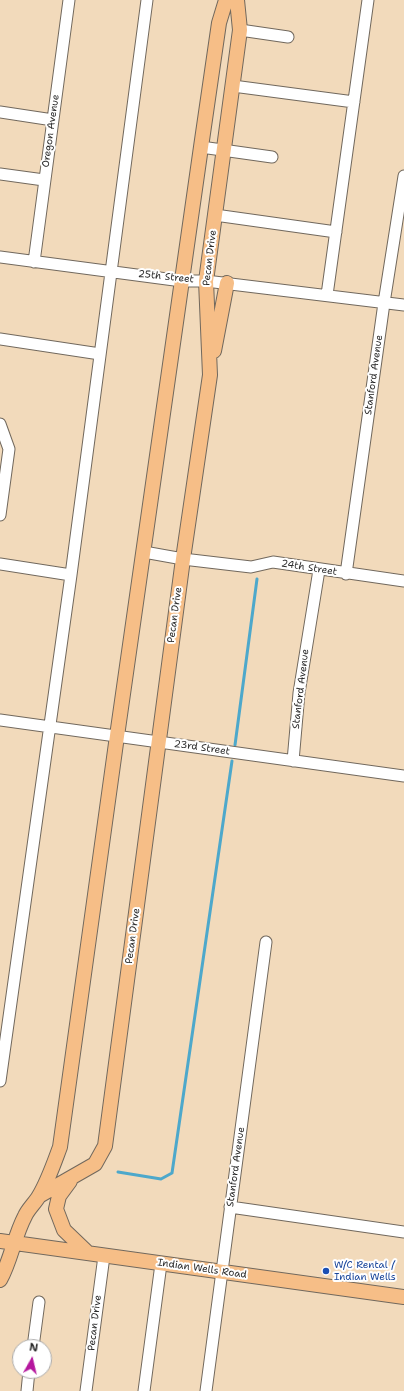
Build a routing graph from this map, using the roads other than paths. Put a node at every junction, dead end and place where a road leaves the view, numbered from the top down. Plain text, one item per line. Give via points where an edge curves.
1 (69, 0) edge
2 (147, 0) edge
3 (226, 0) edge
4 (237, 0) edge
5 (368, 0) edge
6 (240, 30) junction
7 (288, 37) dead end
8 (233, 86) junction
9 (354, 102) junction
10 (0, 112) edge
11 (53, 120) junction
12 (201, 148) junction
13 (224, 151) junction
14 (272, 157) dead end
15 (0, 174) edge
16 (404, 176) edge
17 (44, 180) junction
18 (215, 215) junction
19 (336, 232) junction
20 (0, 257) edge
21 (34, 262) junction
22 (110, 271) junction
23 (182, 281) junction
24 (206, 281) junction
25 (227, 283) junction
26 (327, 295) junction
27 (384, 303) junction
28 (404, 305) edge
29 (0, 339) edge
30 (100, 354) junction
31 (210, 375) junction
32 (0, 424) edge
33 (2, 490) edge
34 (0, 515) edge
35 (144, 552) junction
36 (183, 559) junction
37 (0, 564) edge
38 (319, 570) junction
39 (346, 574) junction
40 (71, 575) junction
41 (404, 581) edge
42 (0, 720) edge
43 (50, 727) junction
44 (117, 736) junction
45 (158, 741) junction
46 (293, 761) junction
47 (404, 776) edge
48 (266, 942) dead end
49 (4, 1027) edge
50 (0, 1081) edge
51 (72, 1178) junction
52 (39, 1196) junction
53 (230, 1206) junction
54 (404, 1232) edge
55 (0, 1241) edge
56 (14, 1243) junction
57 (88, 1253) junction
58 (104, 1256) junction
59 (161, 1264) junction
60 (222, 1272) junction
61 (0, 1280) edge
62 (404, 1297) edge
63 (39, 1302) dead end
64 (34, 1339) edge
65 (28, 1379) edge
66 (27, 1391) edge
67 (86, 1391) edge
68 (144, 1391) edge
69 (206, 1391) edge

1 - 11 street, Oregon Avenue
2 - 22 street
3 - 12 main road, Pecan Drive via 219,23
4 - 6 main road, Pecan Drive
5 - 9 street
6 - 7 street
6 - 8 main road, Pecan Drive
8 - 9 street
8 - 13 main road, Pecan Drive
9 - 19 street
10 - 11 street
11 - 17 street, Oregon Avenue
12 - 13 street
12 - 23 main road, Pecan Drive
13 - 14 street
13 - 18 main road, Pecan Drive
15 - 17 street
16 - 27 street, Stanford Avenue
17 - 21 street, Oregon Avenue
18 - 19 street
18 - 24 main road, Pecan Drive
19 - 26 street
20 - 21 street, 25th Street
21 - 22 street, 25th Street
22 - 23 street, 25th Street
22 - 30 street
23 - 24 street, 25th Street
23 - 35 main road, Pecan Drive
24 - 25 street, 25th Street
24 - 31 main road, Pecan Drive
25 - 26 street, 25th Street
25 - 31 main road
26 - 27 street, 25th Street
27 - 28 street, 25th Street
27 - 39 street, Stanford Avenue
29 - 30 street
30 - 40 street
31 - 36 main road, Pecan Drive
32 - 33 street via 9,449
33 - 34 street
35 - 36 street, 24th Street
35 - 44 main road, Pecan Drive
36 - 38 street, 24th Street via 251,567 273,562
36 - 45 main road, Pecan Drive
37 - 40 street
38 - 39 street, 24th Street
38 - 46 street, Stanford Avenue via 299,693
39 - 41 street, 24th Street
40 - 43 street
42 - 43 street, 23rd Street
43 - 44 street, 23rd Street
43 - 49 street
44 - 45 street, 23rd Street
44 - 52 main road, Pecan Drive via 60,1147
45 - 46 street, 23rd Street
45 - 51 main road, Pecan Drive via 105,1146 95,1164
46 - 47 street, 23rd Street
48 - 53 street, Stanford Avenue
49 - 50 street
51 - 52 main road, Pecan Drive
51 - 57 main road via 59,1196 56,1208 64,1230
52 - 56 main road, Pecan Drive via 25,1216
53 - 54 street
53 - 60 street, Stanford Avenue
55 - 56 main road, Indian Wells Road
56 - 57 main road, Indian Wells Road
56 - 61 main road, Pecan Drive via 6,1270
57 - 58 main road, Indian Wells Road
58 - 59 main road, Indian Wells Road
58 - 67 street, Pecan Drive
59 - 60 main road, Indian Wells Road
59 - 68 street
60 - 62 main road, Indian Wells Road
60 - 69 street, Stanford Avenue
63 - 64 street
65 - 66 street

